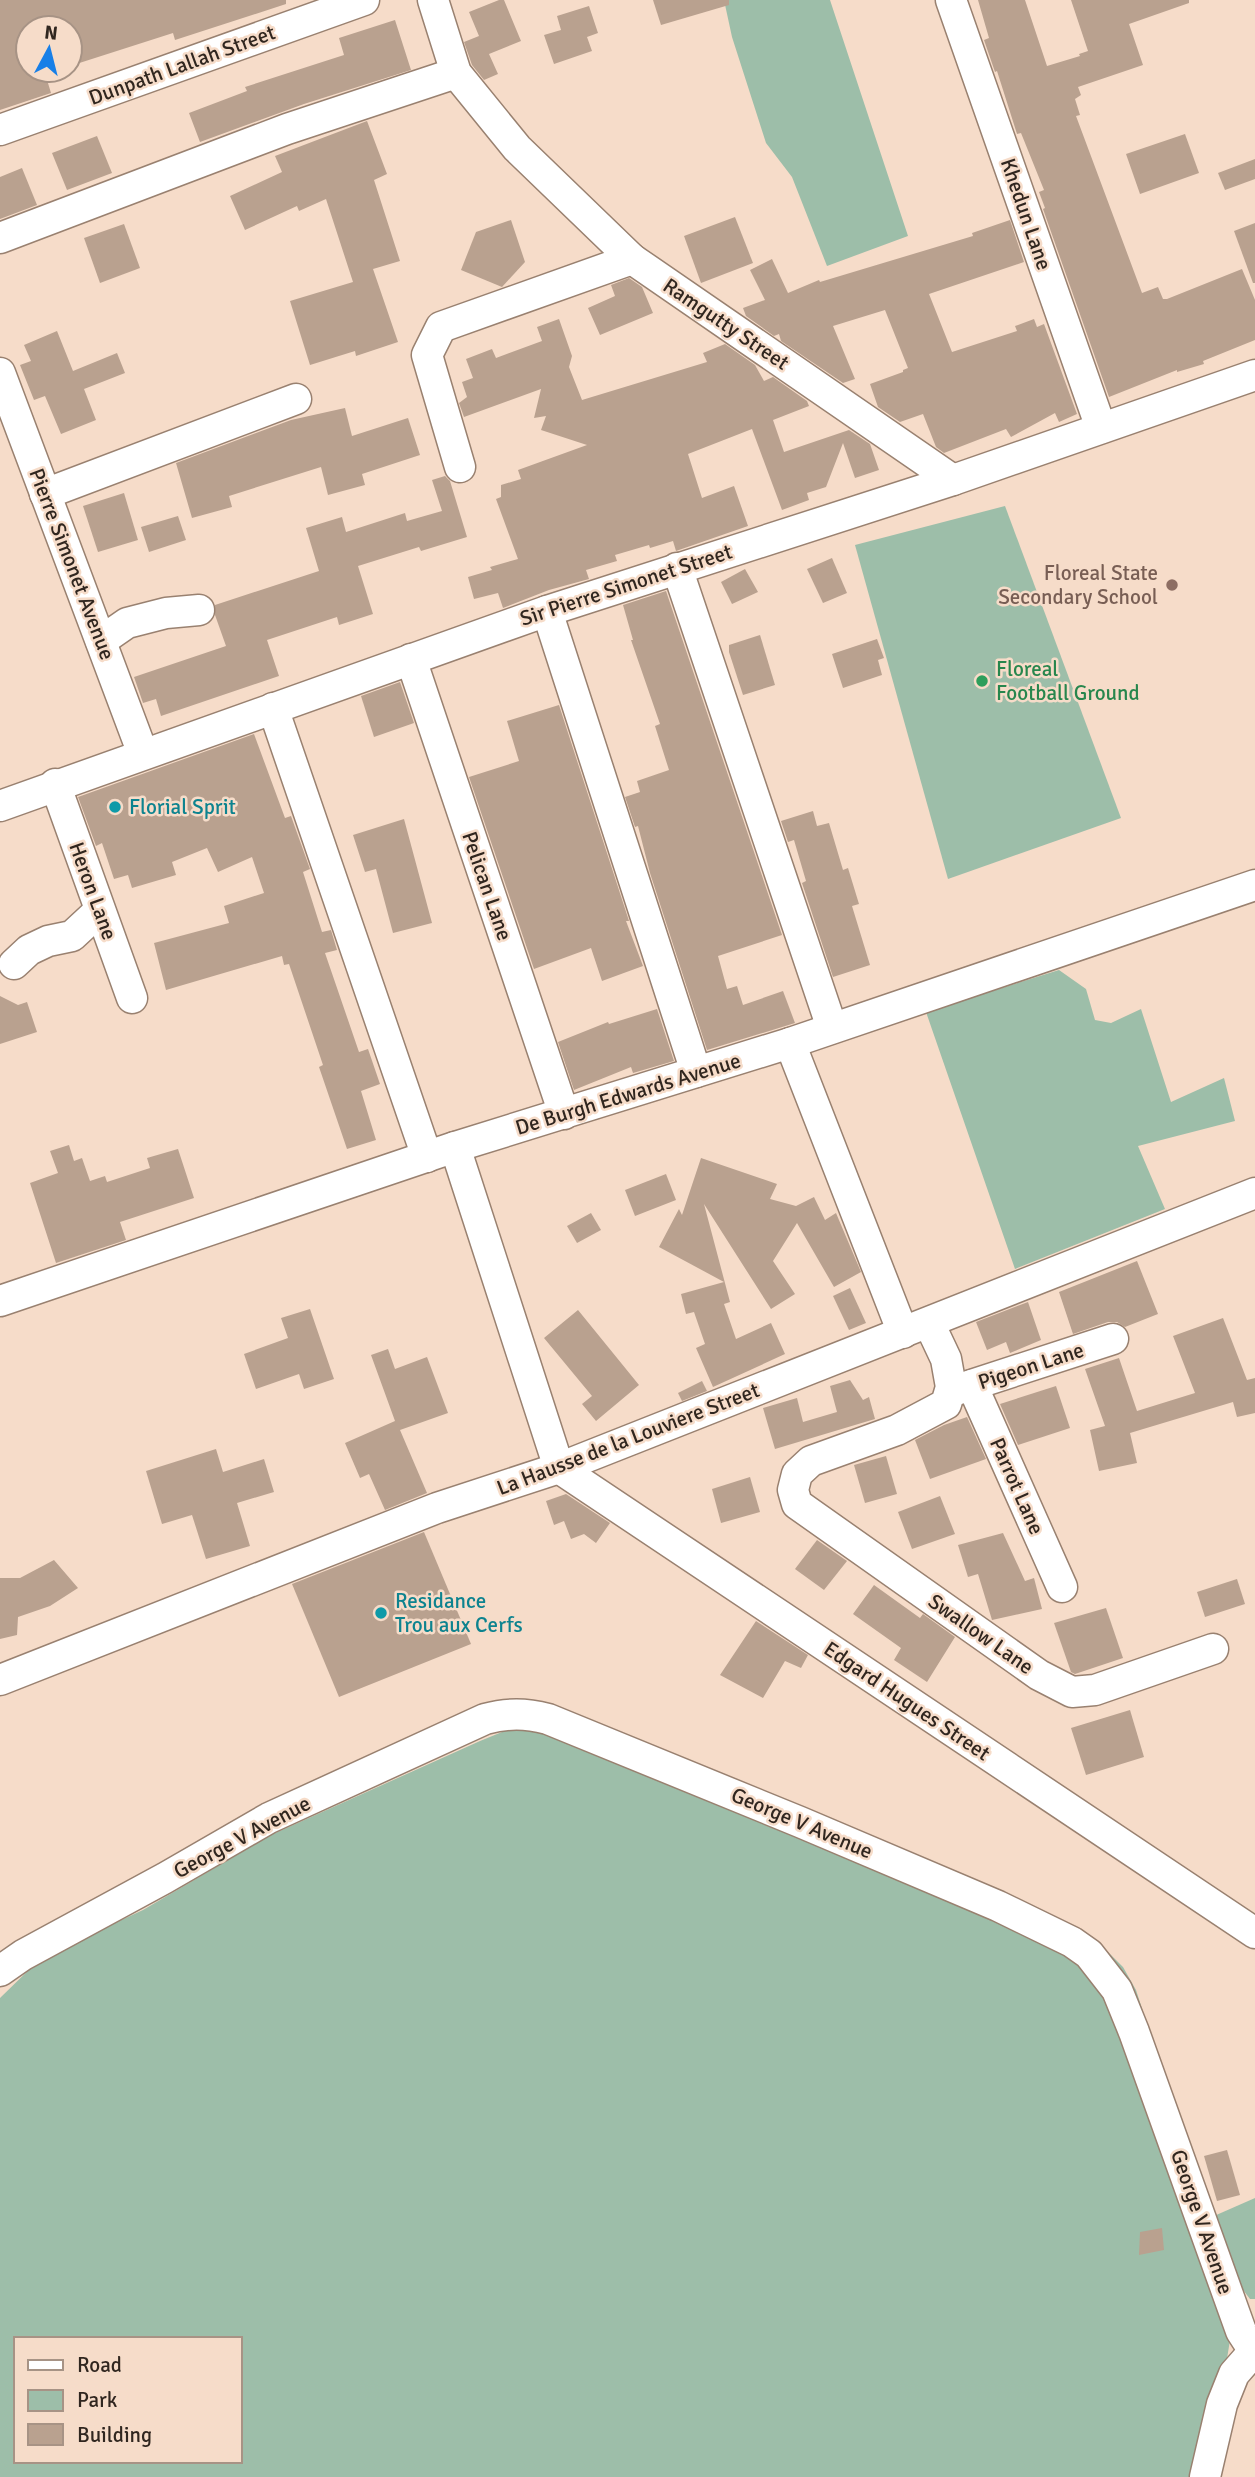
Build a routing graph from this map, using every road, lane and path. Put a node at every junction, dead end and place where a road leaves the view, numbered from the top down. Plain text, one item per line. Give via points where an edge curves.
1 (364, 0) edge
2 (433, 0) edge
3 (951, 0) edge
4 (456, 73) junction
5 (0, 131) edge
6 (0, 237) edge
7 (632, 260) junction
8 (0, 373) edge
9 (1255, 375) edge
10 (296, 400) dead end
11 (1101, 428) junction
12 (460, 467) dead end
13 (953, 480) junction
14 (45, 494) junction
15 (677, 568) junction
16 (199, 610) dead end
17 (547, 611) junction
18 (101, 640) junction
19 (411, 659) junction
20 (273, 708) junction
21 (143, 754) junction
22 (55, 784) junction
23 (0, 806) edge
24 (1255, 885) edge
25 (99, 911) junction
26 (14, 964) dead end
27 (132, 998) dead end
28 (832, 1028) junction
29 (790, 1043) junction
30 (696, 1072) junction
31 (564, 1114) junction
32 (455, 1147) junction
33 (427, 1157) junction
34 (1255, 1193) edge
35 (0, 1301) edge
36 (916, 1328) junction
37 (1113, 1339) dead end
38 (956, 1394) junction
39 (559, 1468) junction
40 (797, 1474) joint
41 (1062, 1587) dead end
42 (1213, 1649) dead end
43 (0, 1680) edge
44 (1255, 1933) edge
45 (0, 1972) edge
46 (1254, 2351) edge
47 (1205, 2477) edge

1 - 5 street, Dunpath Lallah Street
2 - 4 street
3 - 11 street, Khedun Lane
4 - 6 street via 287,129
4 - 7 street, Ramgutty Street via 517,148
7 - 12 street via 442,327 427,355
7 - 13 street, Ramgutty Street
8 - 14 street, Pierre Simonet Avenue
9 - 11 street, Sir Pierre Simonet Street
10 - 14 street
11 - 13 street, Sir Pierre Simonet Street
13 - 15 street, Sir Pierre Simonet Street
14 - 18 street, Pierre Simonet Avenue
15 - 17 street, Sir Pierre Simonet Street
15 - 28 street
16 - 18 street via 127,622
17 - 19 street, Sir Pierre Simonet Street
17 - 30 street
18 - 21 street, Pierre Simonet Avenue
19 - 20 street, Sir Pierre Simonet Street
19 - 31 street, Pelican Lane
20 - 21 street, Sir Pierre Simonet Street
20 - 33 street
21 - 22 street, Sir Pierre Simonet Street
22 - 23 street, Sir Pierre Simonet Street
22 - 25 street, Heron Lane
24 - 28 street, De Burgh Edwards Avenue
25 - 26 street via 72,936 29,950
25 - 27 street, Heron Lane
28 - 29 street, De Burgh Edwards Avenue
29 - 30 street, De Burgh Edwards Avenue
29 - 36 street, Parrot Lane
30 - 31 street, De Burgh Edwards Avenue
31 - 32 street, De Burgh Edwards Avenue
32 - 33 street, De Burgh Edwards Avenue
32 - 39 street
33 - 35 street, De Burgh Edwards Avenue
34 - 36 street, La Hausse de la Louviere Street
36 - 38 street, Parrot Lane via 946,1359
36 - 39 street, La Hausse de la Louviere Street
37 - 38 street, Pigeon Lane
38 - 40 street, Pigeon Lane via 897,1430 811,1461
38 - 41 street, Parrot Lane
39 - 43 street, La Hausse de la Louviere Street via 437,1508
39 - 44 street, Edgard Hugues Street
40 - 42 street, Swallow Lane via 793,1490 797,1504 1040,1675 1072,1692 1095,1690
45 - 46 street, George V Avenue via 270,1818 485,1719 505,1714 548,1719 986,1901 1089,1954 1117,1990 1241,2331
46 - 47 street, George V Avenue via 1234,2374 1222,2404

